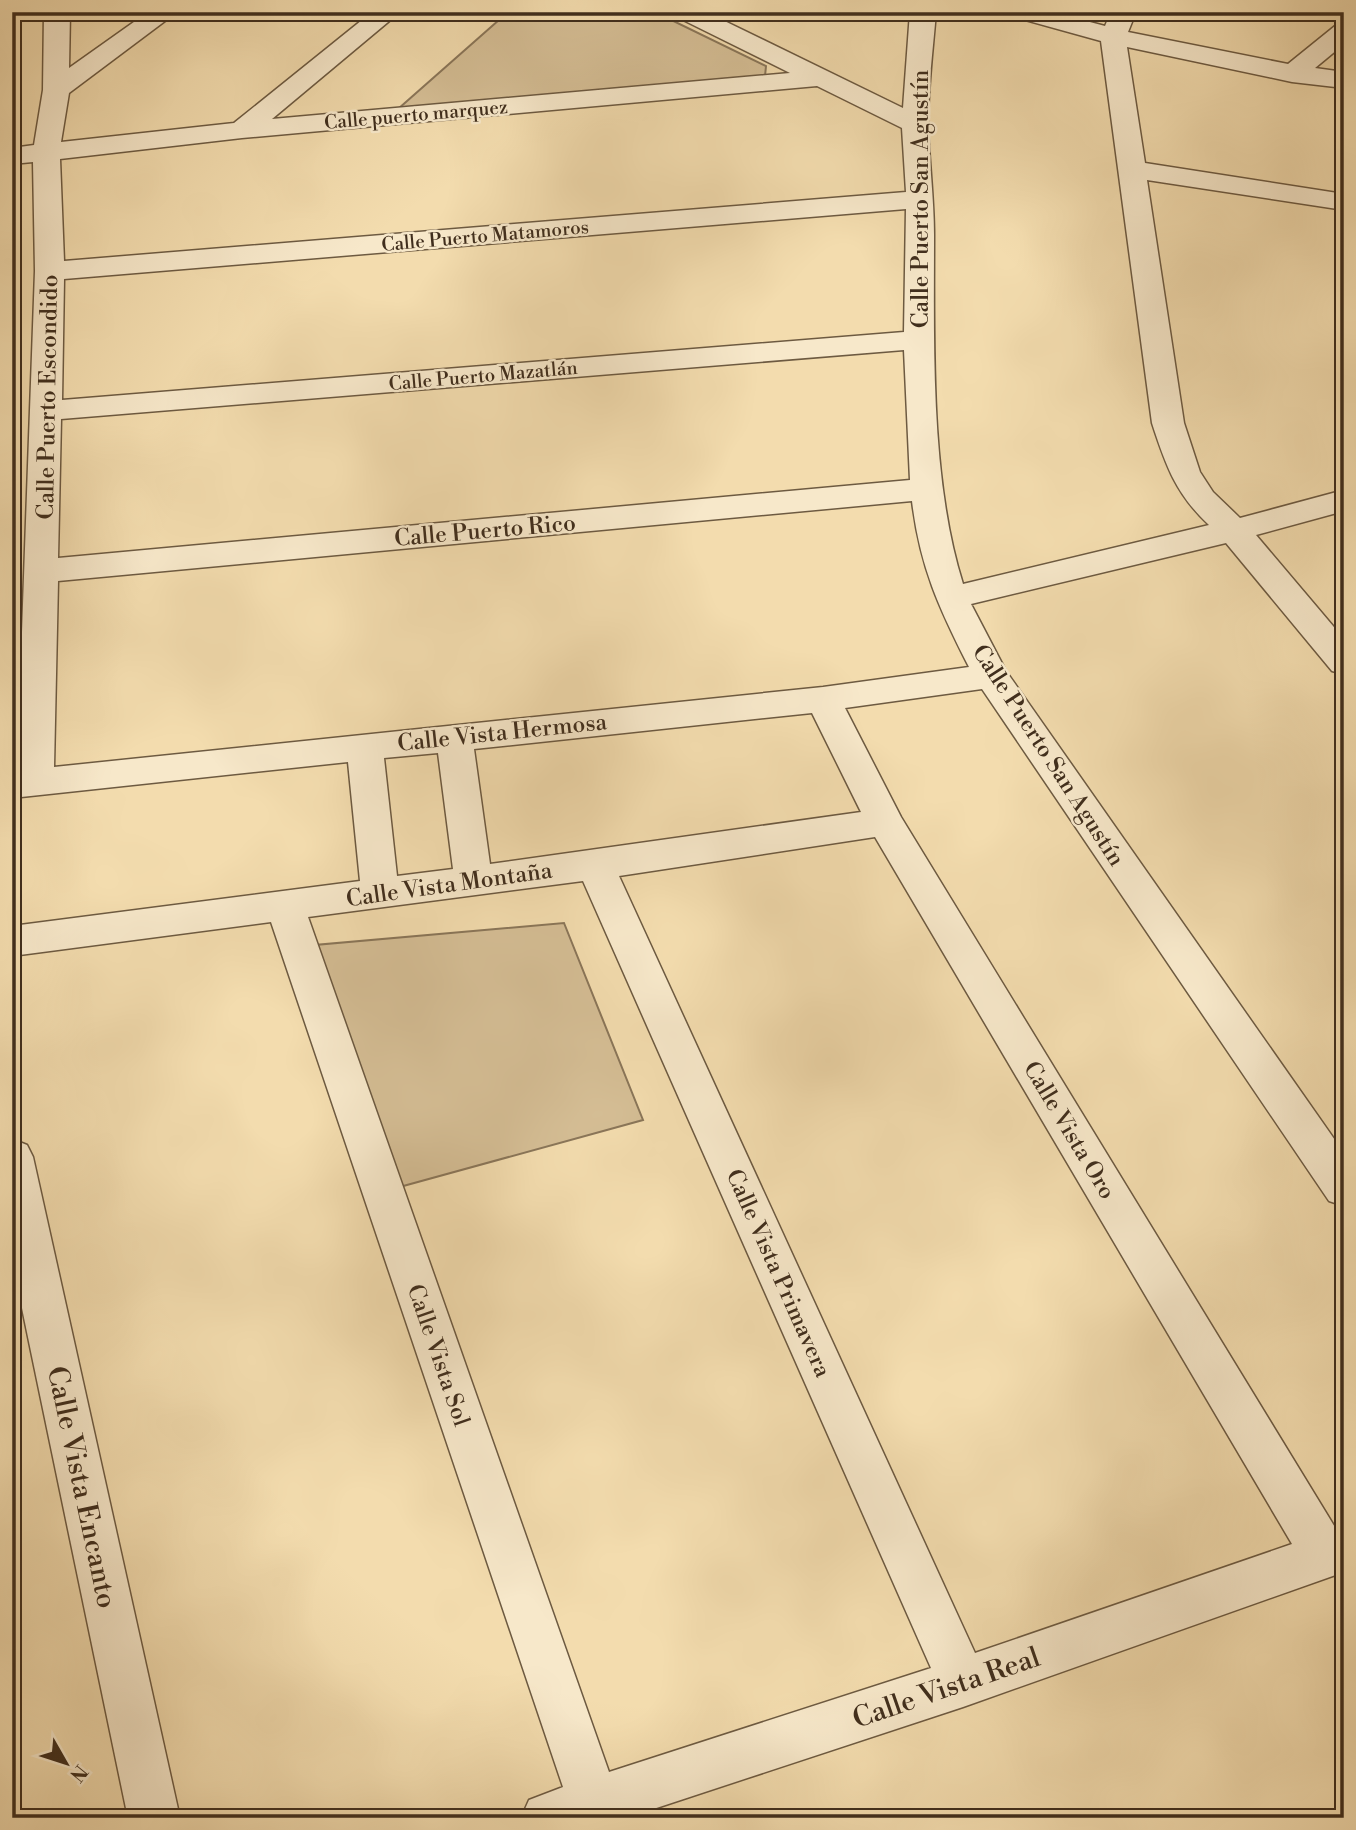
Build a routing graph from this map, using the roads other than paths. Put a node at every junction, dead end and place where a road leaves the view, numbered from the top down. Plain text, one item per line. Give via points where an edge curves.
1 (57, 12) edge
2 (165, 12) edge
3 (388, 12) edge
4 (686, 12) edge
5 (923, 12) edge
6 (1023, 12) edge
7 (1119, 25) edge
8 (1344, 31) edge
9 (1292, 74) junction
10 (820, 78) junction
11 (1344, 80) edge
12 (56, 90) junction
13 (915, 124) junction
14 (242, 130) junction
15 (47, 153) junction
16 (12, 156) edge
17 (1132, 169) junction
18 (920, 199) junction
19 (1344, 202) edge
20 (50, 271) junction
21 (919, 340) junction
22 (46, 411) junction
23 (927, 489) junction
24 (1344, 500) edge
25 (1234, 530) junction
26 (42, 571) junction
27 (951, 598) junction
28 (1344, 662) edge
29 (991, 676) junction
30 (823, 699) junction
31 (454, 736) junction
32 (365, 747) junction
33 (24, 783) edge
34 (886, 822) junction
35 (595, 864) junction
36 (473, 880) junction
37 (380, 893) junction
38 (285, 907) junction
39 (12, 941) edge
40 (12, 1157) edge
41 (1344, 1188) edge
42 (1335, 1553) edge
43 (962, 1682) junction
44 (594, 1803) junction
45 (154, 1818) edge
46 (547, 1818) edge

1 - 12 street, Calle Puerto Escondido
2 - 12 street
3 - 14 street
4 - 10 street
5 - 13 street, Calle Puerto San Agustín
6 - 7 street
7 - 9 street
7 - 17 street
8 - 9 street
9 - 11 street
10 - 13 street
10 - 14 street, Calle puerto marquez
12 - 15 street, Calle Puerto Escondido
13 - 18 street, Calle Puerto San Agustín
14 - 15 street, Calle puerto marquez
15 - 16 street, Calle puerto marquez
15 - 20 street, Calle Puerto Escondido
17 - 19 street
17 - 25 street via 1168,423 1184,472 1201,499
18 - 20 street, Calle Puerto Matamoros
18 - 21 street, Calle Puerto San Agustín
20 - 22 street, Calle Puerto Escondido
21 - 22 street, Calle Puerto Mazatlán
21 - 23 street, Calle Puerto San Agustín
22 - 26 street, Calle Puerto Escondido
23 - 26 street, Calle Puerto Rico
23 - 27 street, Calle Puerto San Agustín via 934,544
24 - 25 street
25 - 27 street
25 - 28 street
26 - 33 street, Calle Puerto Escondido
27 - 29 street, Calle Puerto San Agustín
29 - 30 street, Calle Vista Hermosa
29 - 41 street, Calle Puerto San Agustín
30 - 31 street, Calle Vista Hermosa
30 - 34 street, Calle Vista Oro
31 - 32 street, Calle Vista Hermosa
31 - 36 street
32 - 33 street, Calle Vista Hermosa
32 - 37 street
34 - 35 street, Calle Vista Montaña
34 - 42 street, Calle Vista Oro
35 - 36 street, Calle Vista Montaña
35 - 43 street, Calle Vista Primavera
36 - 37 street, Calle Vista Montaña
37 - 38 street, Calle Vista Montaña
38 - 39 street, Calle Vista Montaña
38 - 44 street, Calle Vista Sol
40 - 45 street, Calle Vista Encanto
42 - 43 street, Calle Vista Real
43 - 44 street, Calle Vista Real
44 - 46 street, Calle Vista Real

